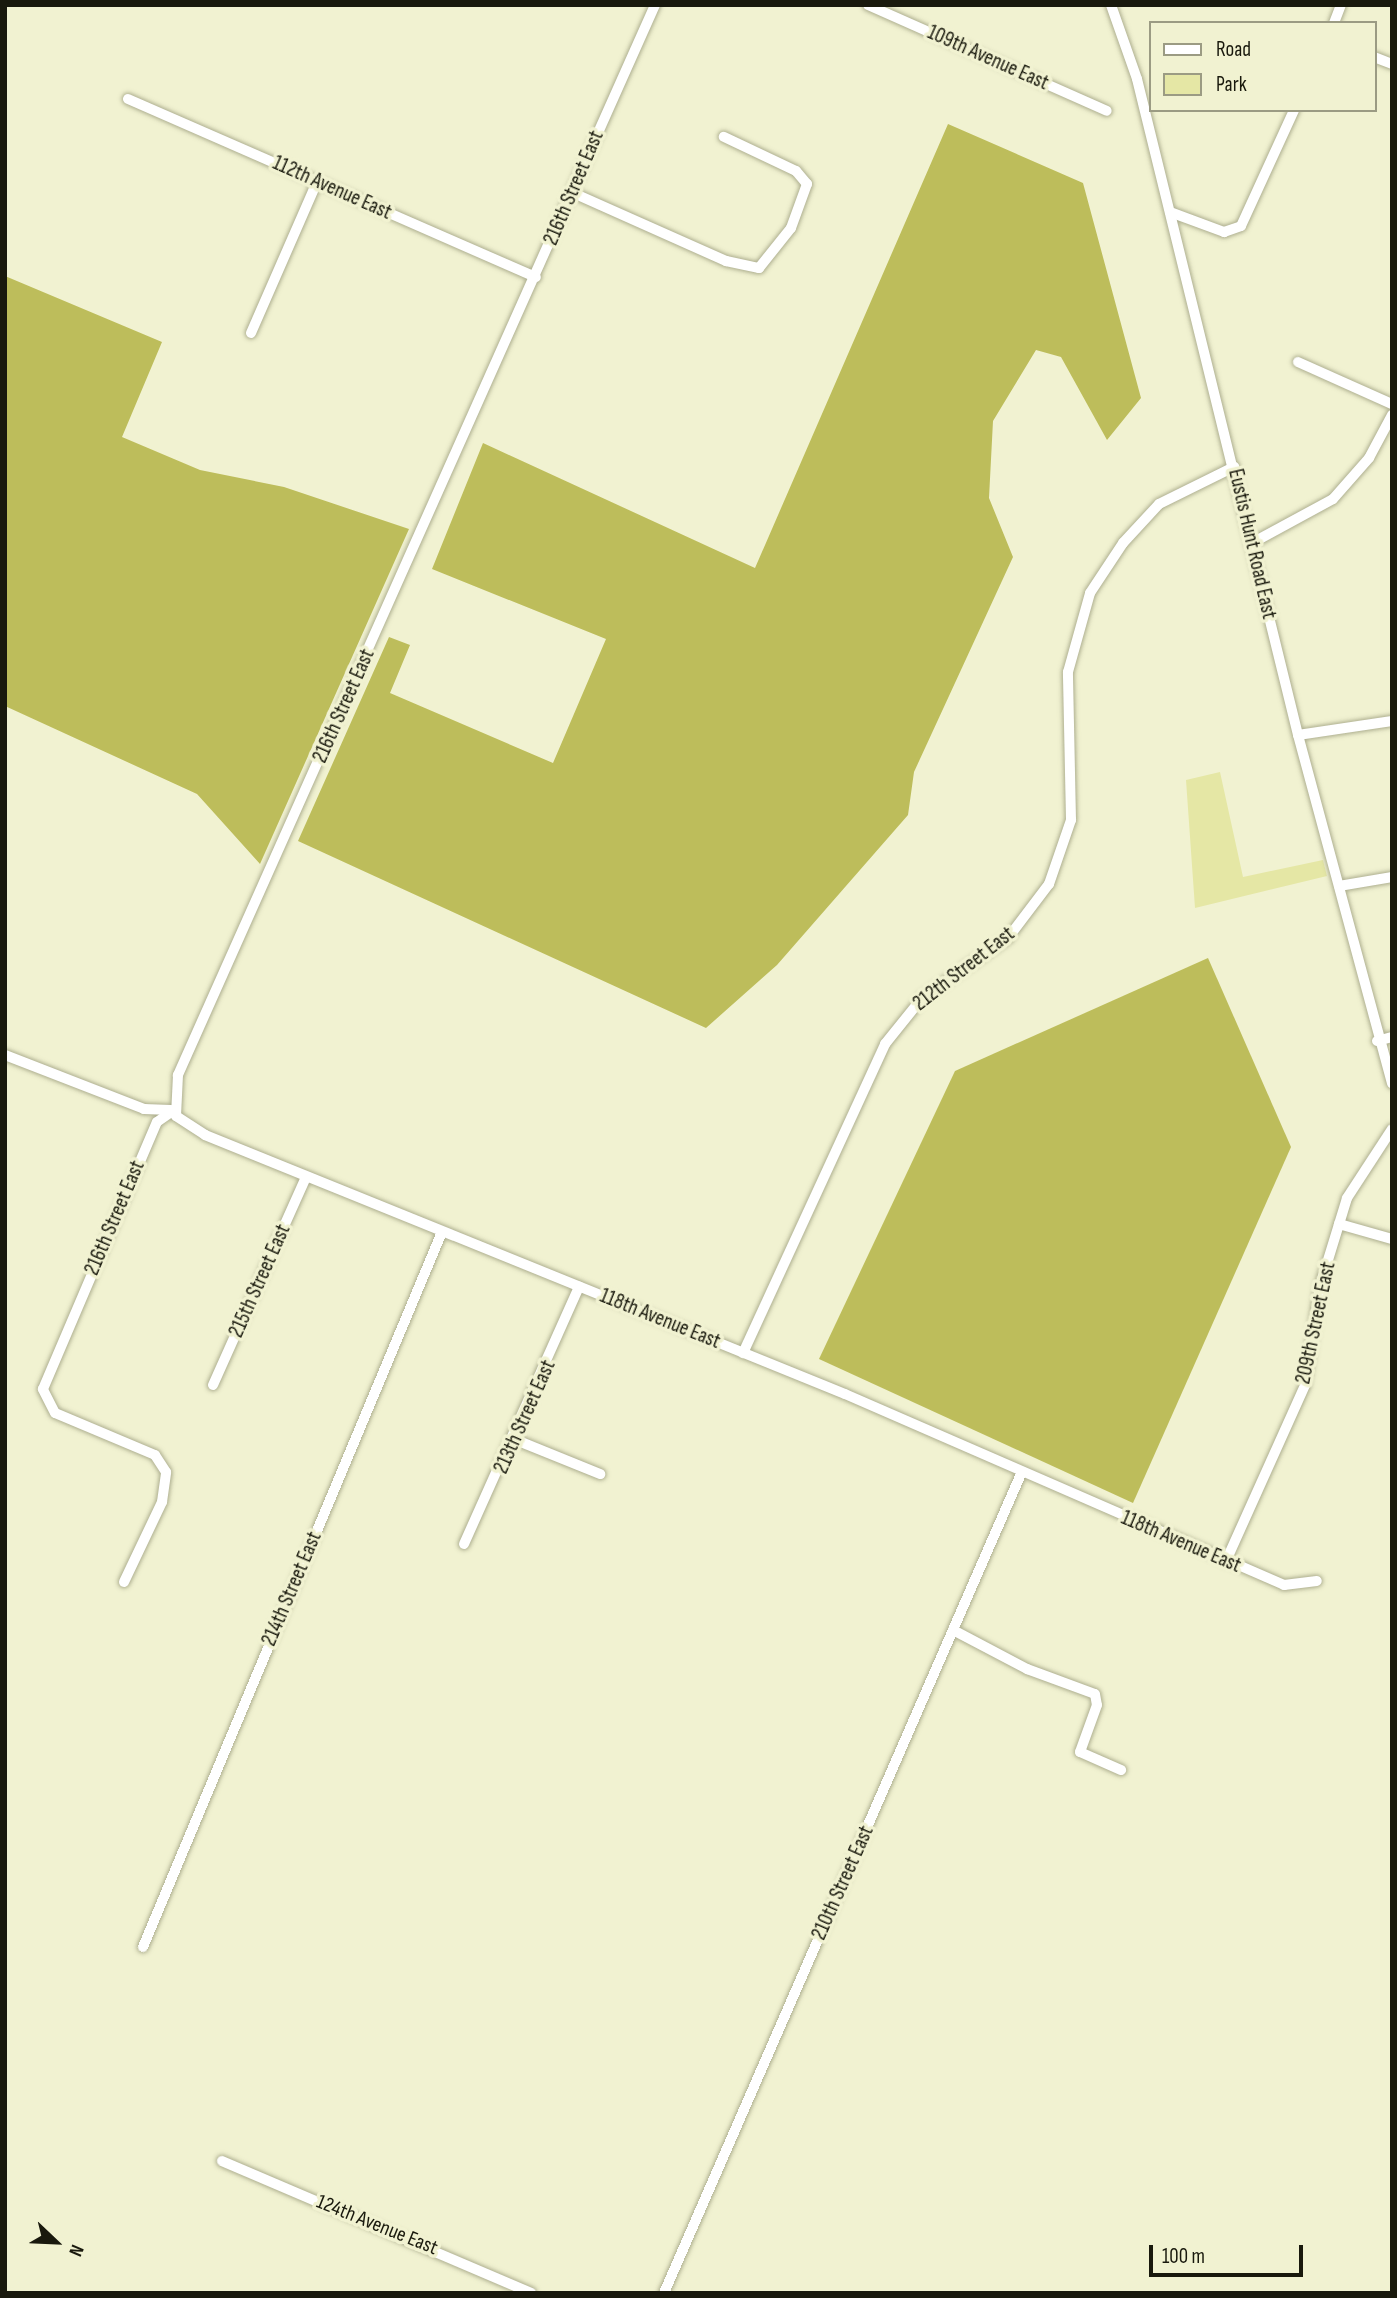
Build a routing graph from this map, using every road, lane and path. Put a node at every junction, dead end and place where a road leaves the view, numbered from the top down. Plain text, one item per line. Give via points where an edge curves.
1 (655, 5) edge
2 (869, 5) edge
3 (1111, 5) edge
4 (128, 99) dead end
5 (1107, 111) dead end
6 (1293, 112) edge
7 (724, 137) dead end
8 (317, 182) junction
9 (571, 192) junction
10 (1170, 212) junction
11 (536, 277) junction
12 (251, 333) dead end
13 (1298, 362) dead end
14 (1392, 404) edge
15 (1392, 415) edge
16 (1234, 467) junction
17 (1252, 543) junction
18 (1392, 721) edge
19 (1298, 735) junction
20 (1392, 877) edge
21 (1339, 886) junction
22 (1392, 1037) edge
23 (1377, 1041) junction
24 (10, 1057) edge
25 (5, 1069) edge
26 (1392, 1084) edge
27 (174, 1110) junction
28 (1392, 1129) edge
29 (306, 1178) junction
30 (1339, 1224) junction
31 (442, 1232) junction
32 (1392, 1239) edge
33 (579, 1287) junction
34 (743, 1353) junction
35 (213, 1385) dead end
36 (516, 1440) junction
37 (1021, 1474) junction
38 (600, 1475) dead end
39 (464, 1544) dead end
40 (1226, 1560) junction
41 (1317, 1581) dead end
42 (124, 1582) dead end
43 (953, 1630) junction
44 (1121, 1770) dead end
45 (144, 1947) dead end
46 (222, 2161) dead end
47 (531, 2293) edge
48 (664, 2293) edge

1 - 9 street, 216th Street East
2 - 5 street, 109th Avenue East
3 - 10 street, Eustis Hunt Road East via 1137,79
4 - 8 street, 112th Avenue East
6 - 10 street via 1241,226 1224,232
7 - 9 street via 796,171 807,184 791,228 759,268 726,261
8 - 11 street, 112th Avenue East
8 - 12 street
9 - 11 street, 216th Street East
10 - 16 street, Eustis Hunt Road East
11 - 27 street, 216th Street East via 178,1075
13 - 14 street
15 - 17 street via 1369,458 1333,499 1291,527
16 - 17 street, Eustis Hunt Road East
16 - 34 street, 212th Street East via 1159,504 1090,593 1069,672 1071,820 1049,884 1008,938 922,998 885,1044
17 - 19 street, Eustis Hunt Road East
18 - 19 street
19 - 21 street, Eustis Hunt Road East
20 - 21 street
21 - 23 street, Eustis Hunt Road East
22 - 23 street
23 - 26 street, Eustis Hunt Road East
24 - 25 street
24 - 27 street via 144,1109
27 - 29 street, 118th Avenue East via 187,1127
27 - 42 street, 216th Street East via 157,1122 47,1377 45,1403 155,1455 166,1472 162,1502
28 - 30 street, 209th Street East via 1355,1180
29 - 31 street, 118th Avenue East
29 - 35 street, 215th Street East
30 - 32 street
30 - 40 street, 209th Street East via 1320,1286 1305,1385
31 - 33 street, 118th Avenue East
31 - 45 street, 214th Street East
33 - 34 street, 118th Avenue East
33 - 36 street, 213th Street East
34 - 37 street, 118th Avenue East
36 - 38 street
36 - 39 street, 213th Street East
37 - 40 street, 118th Avenue East
37 - 43 street, 210th Street East
40 - 41 street, 118th Avenue East via 1284,1585
43 - 44 street via 1027,1669 1095,1694 1097,1705 1080,1752
43 - 48 street, 210th Street East
46 - 47 street, 124th Avenue East

